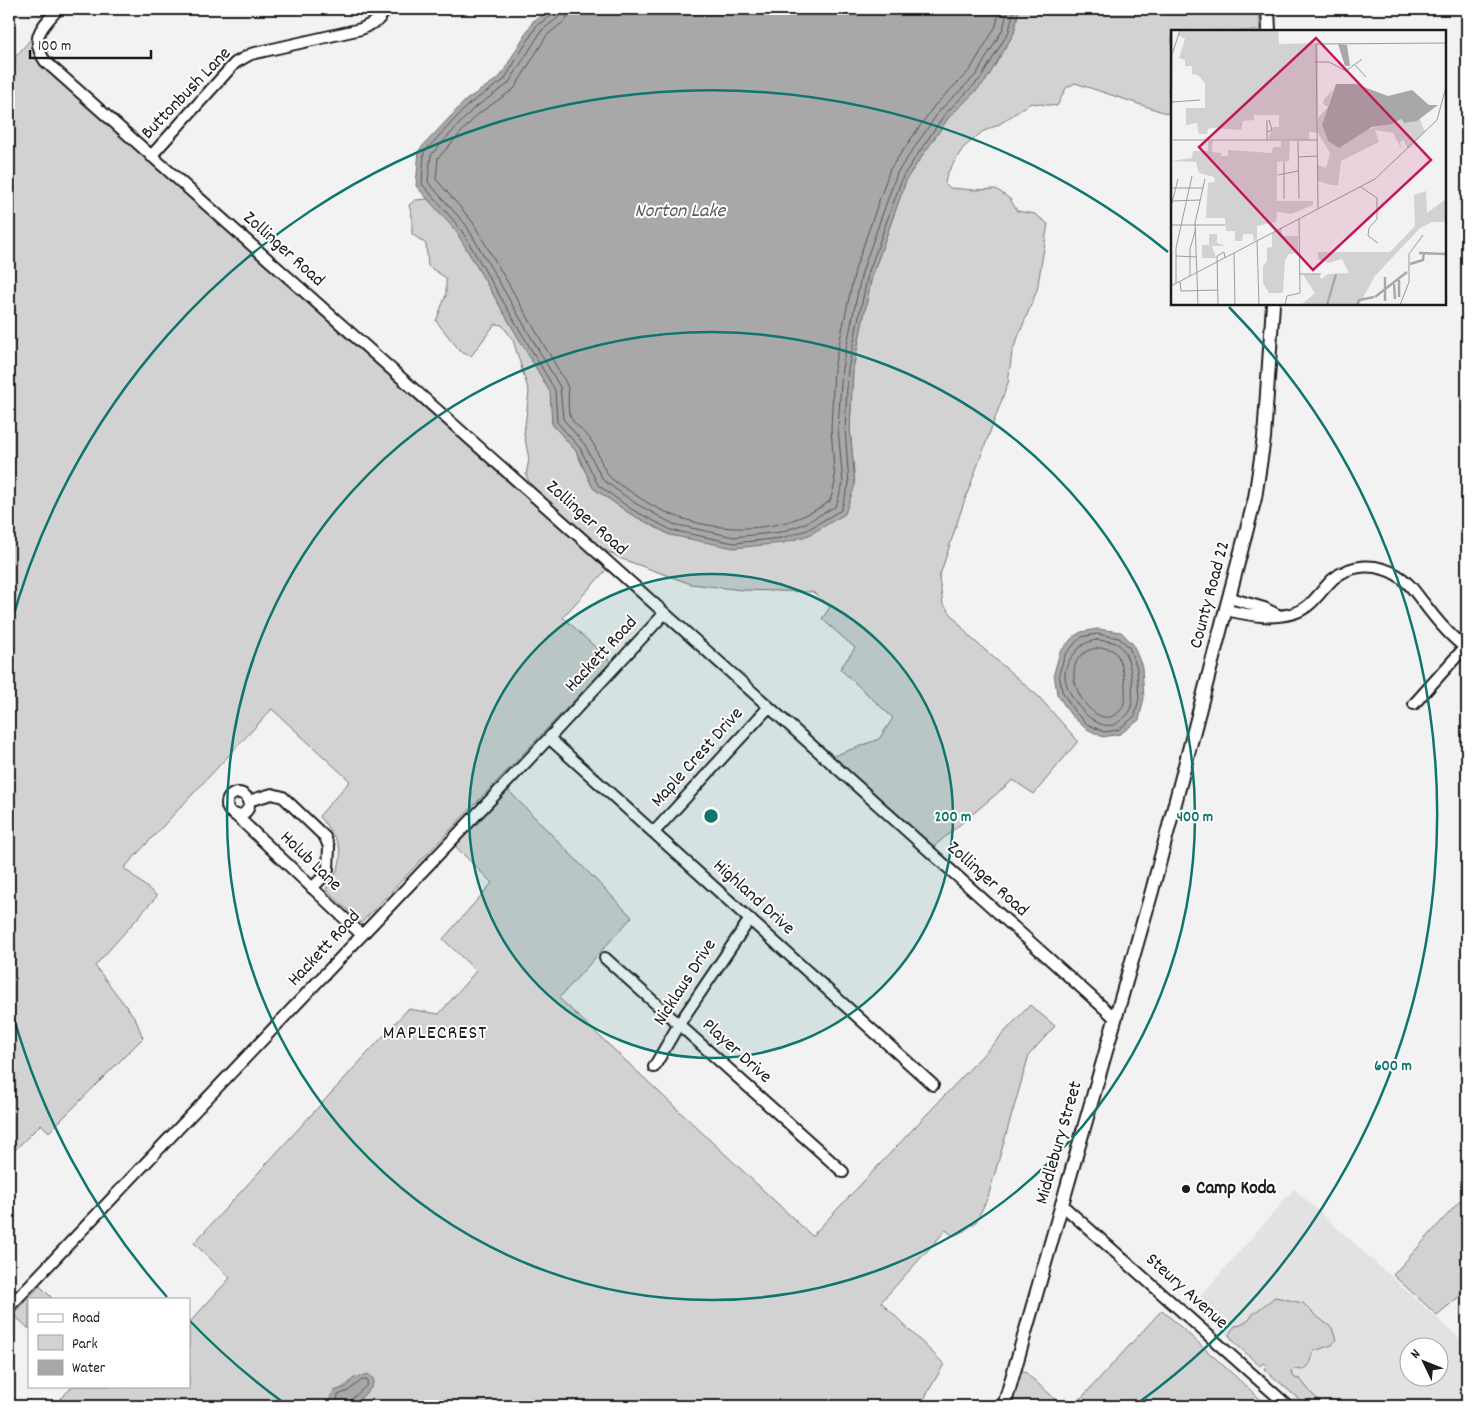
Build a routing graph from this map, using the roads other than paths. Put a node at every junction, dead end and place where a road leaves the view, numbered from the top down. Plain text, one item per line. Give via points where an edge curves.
1 (58, 9) edge
2 (387, 9) edge
3 (1268, 9) edge
4 (1268, 30) edge
5 (151, 156) junction
6 (1273, 305) edge
7 (1228, 604) junction
8 (664, 614) junction
9 (1466, 648) edge
10 (1414, 704) dead end
11 (768, 708) junction
12 (549, 738) junction
13 (248, 801) junction
14 (234, 814) junction
15 (654, 832) junction
16 (312, 888) junction
17 (1152, 891) joint
18 (750, 920) junction
19 (362, 935) junction
20 (605, 958) dead end
21 (1115, 1018) junction
22 (679, 1024) junction
23 (654, 1067) dead end
24 (933, 1084) dead end
25 (843, 1172) dead end
26 (1061, 1204) junction
27 (9, 1307) edge
28 (1004, 1406) edge
29 (1288, 1406) edge

1 - 5 street, Zollinger Road via 38,34 37,45 45,61
2 - 5 street, Buttonbush Lane via 377,21 361,29 251,54 235,63
3 - 4 main road
5 - 8 street, Zollinger Road
6 - 7 main road, County Road 22 via 1260,468
7 - 9 street via 1262,618 1293,614 1312,604 1342,572 1363,566 1381,567 1408,582
7 - 17 main road, County Road 22
8 - 11 street, Zollinger Road
8 - 12 street, Hackett Road
9 - 10 street
11 - 15 street, Maple Crest Drive
11 - 21 street, Zollinger Road
12 - 15 street, Highland Drive
12 - 19 street, Hackett Road
13 - 14 street via 245,813
13 - 14 street via 239,793 230,797 227,806
13 - 16 street via 272,794 283,797 325,837 329,847 328,869
14 - 16 street, Holub Lane
15 - 18 street, Highland Drive
16 - 19 street, Holub Lane
17 - 21 main road, Middlebury Street
18 - 22 street, Nicklaus Drive
18 - 24 street, Highland Drive
19 - 27 street, Hackett Road
20 - 22 street, Player Drive
21 - 26 main road, Middlebury Street
22 - 23 street, Nicklaus Drive
22 - 25 street, Player Drive
26 - 28 main road, Middlebury Street
26 - 29 street, Steury Avenue

